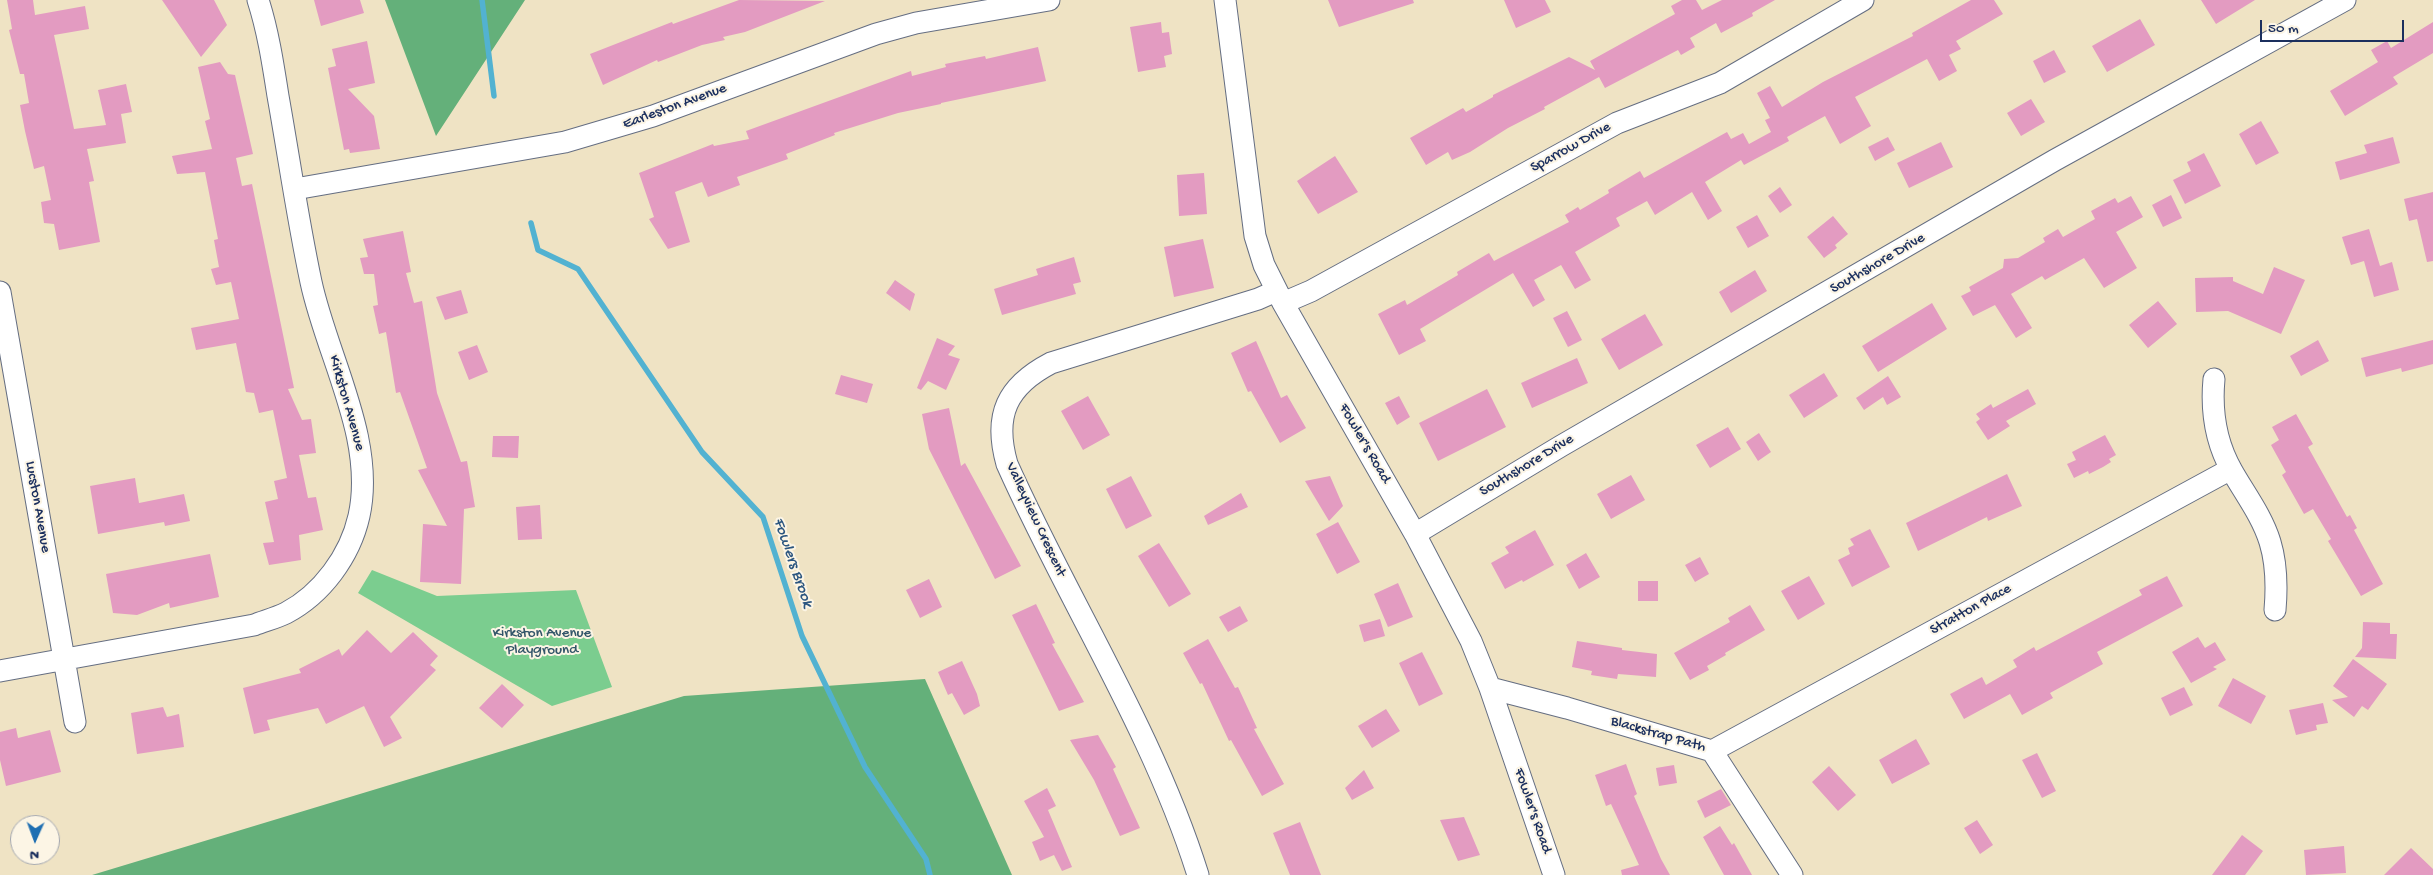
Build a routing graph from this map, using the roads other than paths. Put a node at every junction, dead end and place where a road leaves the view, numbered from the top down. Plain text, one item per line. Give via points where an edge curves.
1 (258, 0) edge
2 (1049, 0) edge
3 (1225, 0) edge
4 (1863, 0) edge
5 (2344, 0) edge
6 (1832, 8) edge
7 (295, 188) junction
8 (0, 292) edge
9 (1279, 297) junction
10 (2214, 379) dead end
11 (2231, 469) junction
12 (1415, 534) junction
13 (2275, 610) dead end
14 (64, 660) junction
15 (0, 672) edge
16 (1490, 688) junction
17 (75, 722) dead end
18 (1712, 751) junction
19 (1198, 875) edge
20 (1554, 875) edge
21 (1792, 875) edge

1 - 7 street, Kirkston Avenue via 270,45
2 - 7 street, Earleston Avenue via 916,23 876,34 653,116 565,142
3 - 9 street, Fowler's Road via 1252,221 1259,250
4 - 6 street, Sparrow Drive
5 - 12 street, Southshore Drive via 2021,180
6 - 9 street, Sparrow Drive via 1720,83 1617,123 1311,291
7 - 14 street, Kirkston Avenue via 313,290 361,453 363,487 359,517 348,548 332,574 310,596 286,613 238,629
8 - 14 street, Lucston Avenue
9 - 12 street, Fowler's Road
9 - 19 street, Valleyview Crescent via 1258,299 1051,363 1017,388 1001,424 1002,448 1010,470 1154,762 1179,819
10 - 11 street via 2215,426
11 - 13 street via 2270,541 2276,576
11 - 18 street, Stratton Place
12 - 16 street, Fowler's Road via 1471,641
14 - 15 street, Kirkston Avenue
14 - 17 street, Lucston Avenue
16 - 18 street, Blackstrap Path
16 - 20 street, Fowler's Road
18 - 21 street, Blackstrap Path

